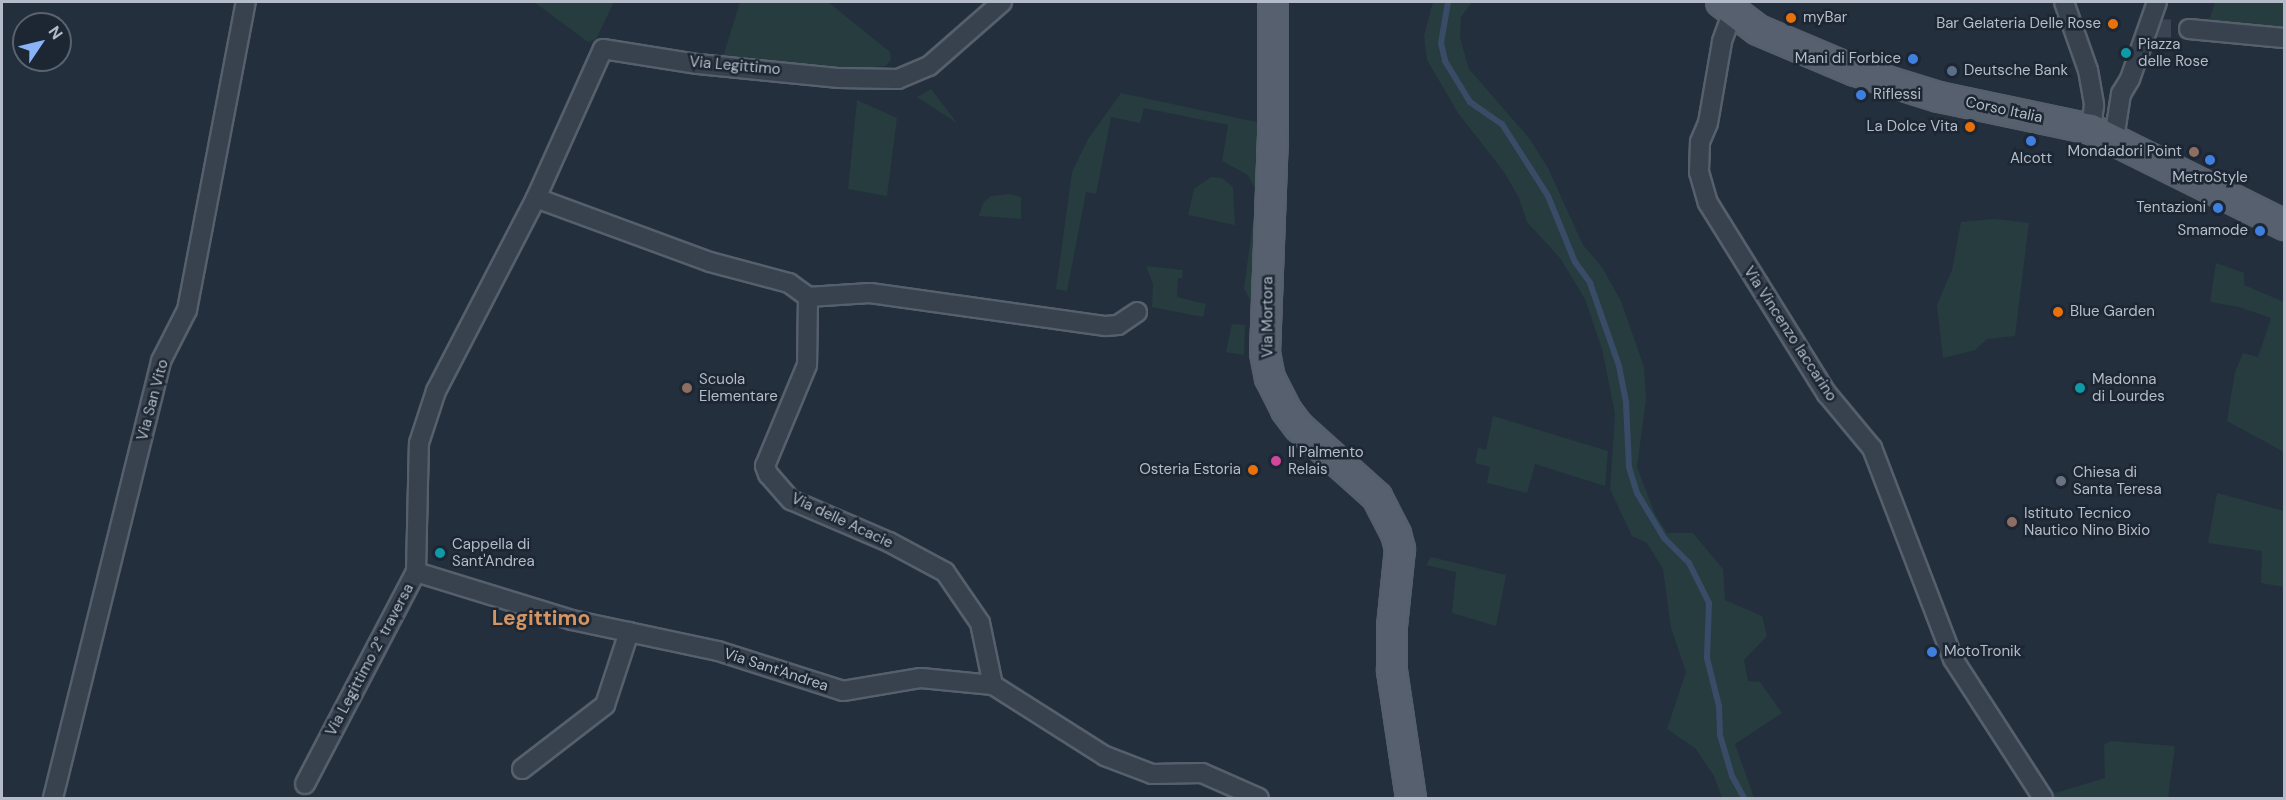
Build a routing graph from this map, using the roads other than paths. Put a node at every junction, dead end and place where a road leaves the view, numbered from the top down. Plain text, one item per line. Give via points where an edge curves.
1 (246, 2) edge
2 (1002, 2) edge
3 (1273, 2) edge
4 (2064, 2) edge
5 (2157, 2) edge
6 (1727, 6) edge
7 (2189, 29) tunnel mouth
8 (2284, 38) edge
9 (2092, 87) junction
10 (2121, 94) junction
11 (2102, 134) junction
12 (536, 198) junction
13 (2284, 225) edge
14 (808, 297) junction
15 (1137, 312) dead end
16 (416, 572) junction
17 (629, 632) junction
18 (993, 684) junction
19 (522, 769) dead end
20 (305, 784) dead end
21 (53, 798) edge
22 (1259, 798) edge
23 (1412, 798) edge
24 (2043, 798) edge

1 - 21 street, Via San Vito via 186,310 161,361
2 - 12 street, Via Legittimo via 929,66 898,79 839,78 603,50
3 - 23 main road, Via Mortora via 1273,156 1265,353 1270,378 1286,410 1299,427 1377,497 1396,534 1400,549 1392,671
4 - 9 street
5 - 10 street
6 - 11 main road, Corso Italia via 1758,30 1855,71 1939,97
6 - 24 street, Via Vincenzo Iaccarino via 1708,123 1700,142 1699,172 1708,203 1813,373 1872,448 1953,659
7 - 8 street
9 - 10 street via 2101,94
9 - 11 street
10 - 11 street
11 - 13 main road, Corso Italia
12 - 14 street via 710,262 789,283
12 - 16 street, Via Legittimo 2° traversa via 448,364 419,444
14 - 15 street via 870,292 1106,326 1118,325
14 - 18 street, Via delle Acacie via 807,365 765,466 768,474 791,500 889,542 945,572 980,623
16 - 17 street, Via Sant'Andrea via 572,621
16 - 20 street, Via Legittimo 2° traversa
17 - 18 street, Via Sant'Andrea via 718,651 843,691 921,678
17 - 19 street via 605,705
18 - 22 street, Via Sant'Andrea via 1105,756 1152,774 1202,773

